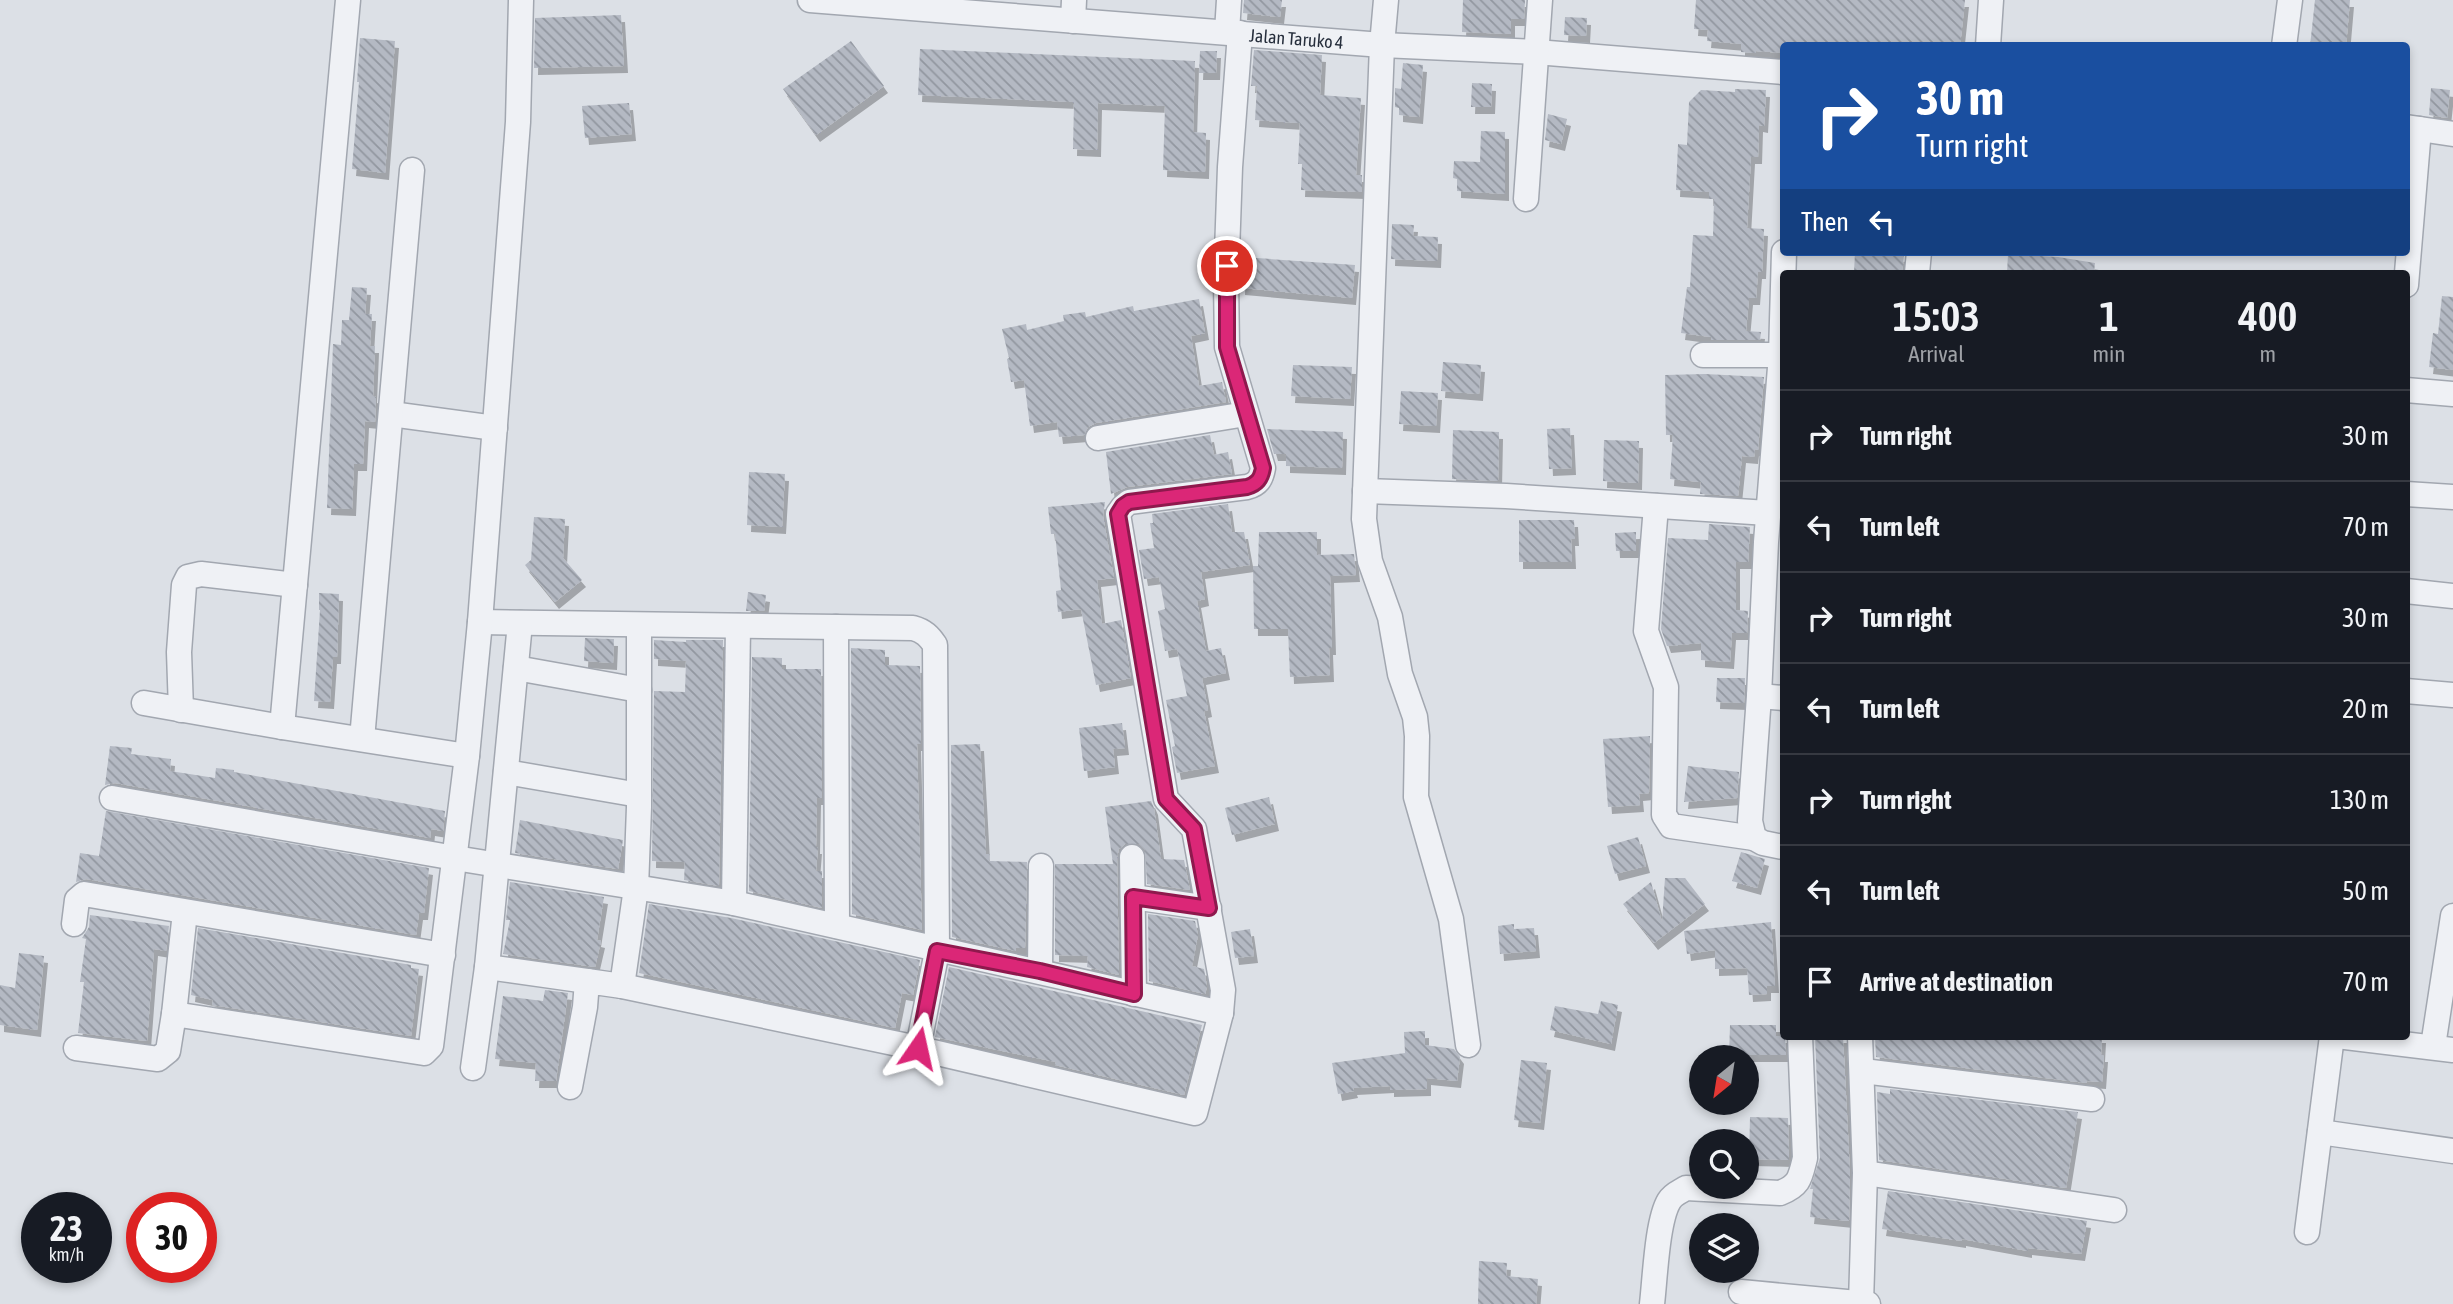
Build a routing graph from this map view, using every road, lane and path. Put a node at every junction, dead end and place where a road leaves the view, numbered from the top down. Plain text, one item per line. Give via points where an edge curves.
1 (348, 0) edge
2 (521, 0) edge
3 (810, 0) edge
4 (1229, 0) edge
5 (1386, 0) edge
6 (1540, 0) edge
7 (1991, 0) edge
8 (2290, 0) edge
9 (1074, 11) edge
10 (1233, 32) junction
11 (1988, 42) edge
12 (2285, 42) edge
13 (1382, 45) junction
14 (1536, 52) junction
15 (1780, 72) edge
16 (2413, 128) edge
17 (2453, 134) edge
18 (412, 170) dead end
19 (2410, 195) edge
20 (1526, 199) dead end
21 (1703, 355) dead end
22 (1780, 355) edge
23 (1780, 367) edge
24 (2410, 390) edge
25 (2453, 394) edge
26 (391, 414) junction
27 (1246, 414) junction
28 (495, 428) junction
29 (1098, 438) dead end
30 (1365, 491) junction
31 (2410, 494) edge
32 (2453, 497) edge
33 (1656, 506) junction
34 (1768, 513) junction
35 (1775, 543) edge
36 (295, 585) junction
37 (2410, 591) edge
38 (2453, 596) edge
39 (480, 622) junction
40 (520, 623) junction
41 (639, 625) junction
42 (738, 626) junction
43 (836, 627) junction
44 (516, 668) junction
45 (639, 690) junction
46 (2410, 691) edge
47 (2453, 695) edge
48 (1771, 697) edge
49 (144, 703) dead end
50 (181, 710) junction
51 (282, 727) junction
52 (362, 739) junction
53 (467, 756) junction
54 (506, 772) junction
55 (639, 795) junction
56 (113, 798) dead end
57 (1754, 838) junction
58 (1780, 847) edge
59 (455, 858) junction
60 (1132, 858) dead end
61 (497, 865) junction
62 (1041, 866) dead end
63 (636, 888) junction
64 (1133, 897) junction
65 (734, 903) junction
66 (1209, 908) junction
67 (186, 912) junction
68 (2453, 916) edge
69 (74, 924) dead end
70 (837, 926) junction
71 (937, 951) junction
72 (443, 955) junction
73 (487, 967) junction
74 (1040, 971) junction
75 (587, 981) junction
76 (622, 985) junction
77 (1134, 994) junction
78 (1221, 1013) junction
79 (174, 1014) junction
80 (1800, 1040) edge
81 (1860, 1040) edge
82 (2332, 1040) edge
83 (2372, 1040) edge
84 (1468, 1045) dead end
85 (76, 1048) dead end
86 (918, 1048) junction
87 (2443, 1048) edge
88 (473, 1068) dead end
89 (1863, 1071) junction
90 (570, 1087) dead end
91 (2092, 1099) dead end
92 (2320, 1132) junction
93 (2453, 1151) edge
94 (1865, 1174) junction
95 (2114, 1210) dead end
96 (2307, 1232) dead end
97 (1741, 1292) dead end
98 (1864, 1303) edge
99 (1652, 1304) edge

1 - 36 street
2 - 28 street via 518,122
3 - 9 street, Jalan Taruko 4
4 - 10 street
5 - 13 street
6 - 14 street
7 - 11 street
8 - 12 street
9 - 10 street, Jalan Taruko 4
10 - 13 street, Jalan Taruko 4
10 - 27 street via 1227,347
13 - 14 street, Jalan Taruko 4
13 - 30 street
14 - 15 street, Jalan Taruko 4
14 - 20 street
16 - 17 street
16 - 19 street
18 - 26 street
21 - 22 street
23 - 34 street
24 - 25 street
26 - 28 street
26 - 52 street
27 - 29 street
27 - 66 street via 1263,468 1257,482 1129,502 1118,514 1166,799 1194,829
28 - 39 street
30 - 33 street
30 - 84 street via 1370,561 1390,617 1400,674 1415,717 1416,797 1451,919
31 - 32 street
33 - 34 street
33 - 57 street via 1646,631 1666,687 1664,815 1671,826
34 - 35 street
35 - 48 street
36 - 50 street via 201,574 188,577 179,652
36 - 51 street
37 - 38 street
39 - 40 street
39 - 53 street
40 - 41 street
40 - 44 street
41 - 42 street
41 - 45 street
42 - 43 street
42 - 65 street
43 - 70 street
43 - 71 street via 913,628 935,645
44 - 45 street
44 - 54 street
45 - 55 street
46 - 47 street
48 - 57 street via 1751,805
49 - 50 street
50 - 51 street
51 - 52 street
52 - 53 street
53 - 59 street
54 - 55 street
54 - 61 street
55 - 63 street
56 - 59 street
57 - 58 street
59 - 61 street
59 - 72 street
60 - 64 street
61 - 63 street
61 - 73 street
62 - 74 street
63 - 65 street
63 - 76 street
64 - 66 street
64 - 77 street
65 - 70 street
66 - 78 street via 1223,990
67 - 69 street via 84,894 77,900
67 - 72 street
67 - 79 street
68 - 87 street
70 - 71 street
71 - 74 street
71 - 86 street
72 - 79 street via 431,1046 424,1053
73 - 75 street
73 - 88 street
74 - 77 street
75 - 76 street
75 - 90 street
76 - 86 street
77 - 78 street
78 - 86 street via 1195,1113
79 - 85 street via 168,1051 158,1059
80 - 99 street via 1805,1158 1800,1178 1793,1188 1780,1193 1686,1188 1674,1195 1659,1239
81 - 89 street
82 - 92 street
83 - 87 street
89 - 91 street
89 - 94 street
92 - 93 street
92 - 96 street
94 - 95 street
94 - 98 street
97 - 98 street

